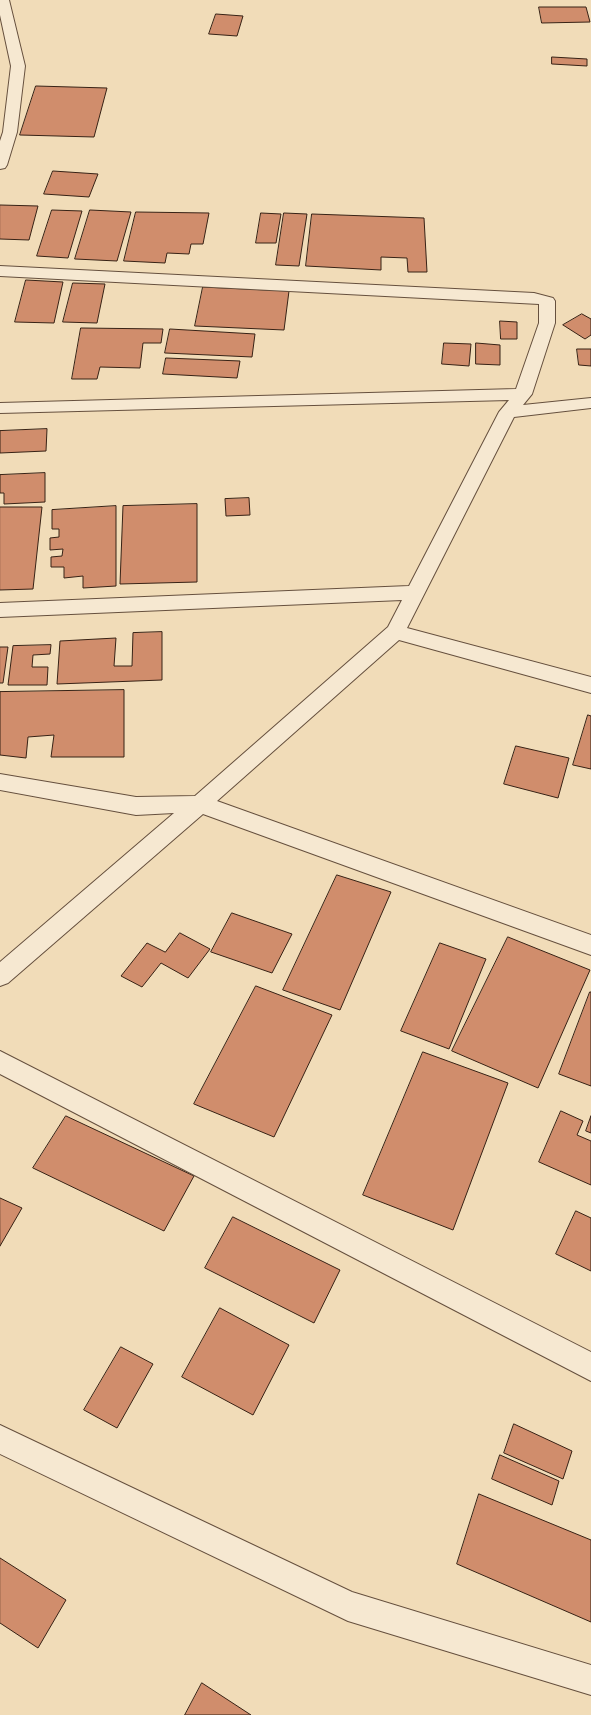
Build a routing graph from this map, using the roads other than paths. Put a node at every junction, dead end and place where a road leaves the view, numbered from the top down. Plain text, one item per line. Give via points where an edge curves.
1 (3, 0) edge
2 (0, 165) edge
3 (0, 271) edge
4 (523, 394) junction
5 (591, 403) edge
6 (0, 408) edge
7 (508, 412) junction
8 (415, 593) junction
9 (0, 610) edge
10 (396, 632) junction
11 (591, 685) edge
12 (0, 782) edge
13 (200, 804) junction
14 (591, 945) edge
15 (0, 976) edge
16 (0, 1062) edge
17 (591, 1367) edge
18 (0, 1439) edge
19 (591, 1680) edge

1 - 2 street via 18,66 10,132
3 - 4 street via 534,298 547,302 547,323
4 - 6 street
4 - 7 street
5 - 7 street
7 - 8 street
8 - 9 street
8 - 10 street
10 - 11 street
10 - 13 street
12 - 13 street via 136,806
13 - 14 street
13 - 15 street
16 - 17 street
18 - 19 street via 348,1606

